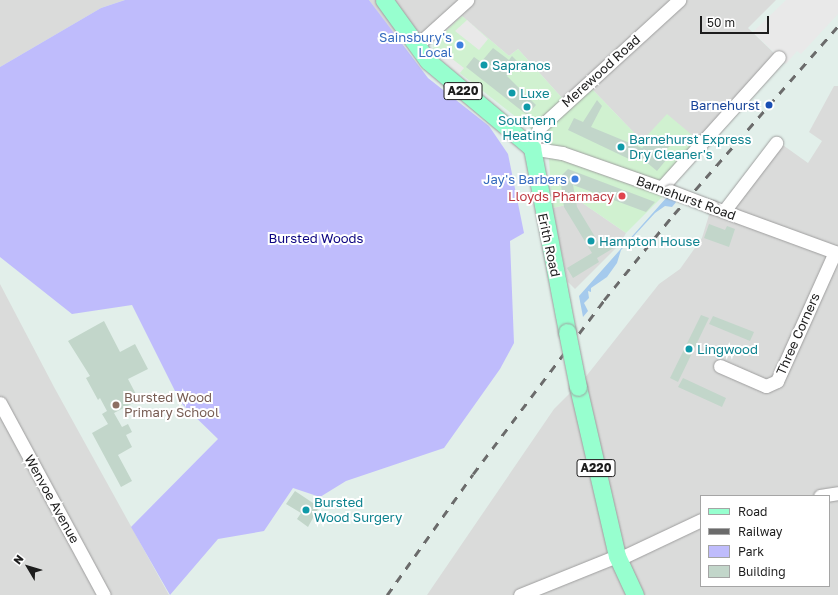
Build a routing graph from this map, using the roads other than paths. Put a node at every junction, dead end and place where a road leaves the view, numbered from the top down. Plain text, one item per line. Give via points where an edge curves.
1 (384, 0) edge
2 (467, 0) edge
3 (678, 0) edge
4 (416, 46) junction
5 (779, 57) dead end
6 (776, 143) dead end
7 (532, 148) junction
8 (665, 190) junction
9 (718, 209) junction
10 (836, 253) edge
11 (720, 366) dead end
12 (0, 403) edge
13 (838, 493) edge
14 (826, 495) edge
15 (700, 520) edge
16 (621, 556) junction
17 (104, 595) edge
18 (520, 595) edge
19 (635, 595) edge

1 - 4 main road, A220
2 - 4 street
3 - 7 street, Merewood Road via 539,128
4 - 7 main road, A220 via 443,76
5 - 8 street
6 - 9 street
7 - 8 street, Barnehurst Road via 562,153
7 - 16 main road, Erith Road / A220, bridge via 566,332
8 - 9 street, Barnehurst Road, bridge
9 - 10 street, Barnehurst Road
10 - 11 street, Three Corners via 777,381 766,386
12 - 17 street, Wenvoe Avenue
13 - 14 street
15 - 16 street
16 - 18 street
16 - 19 main road, Erith Road / A220

